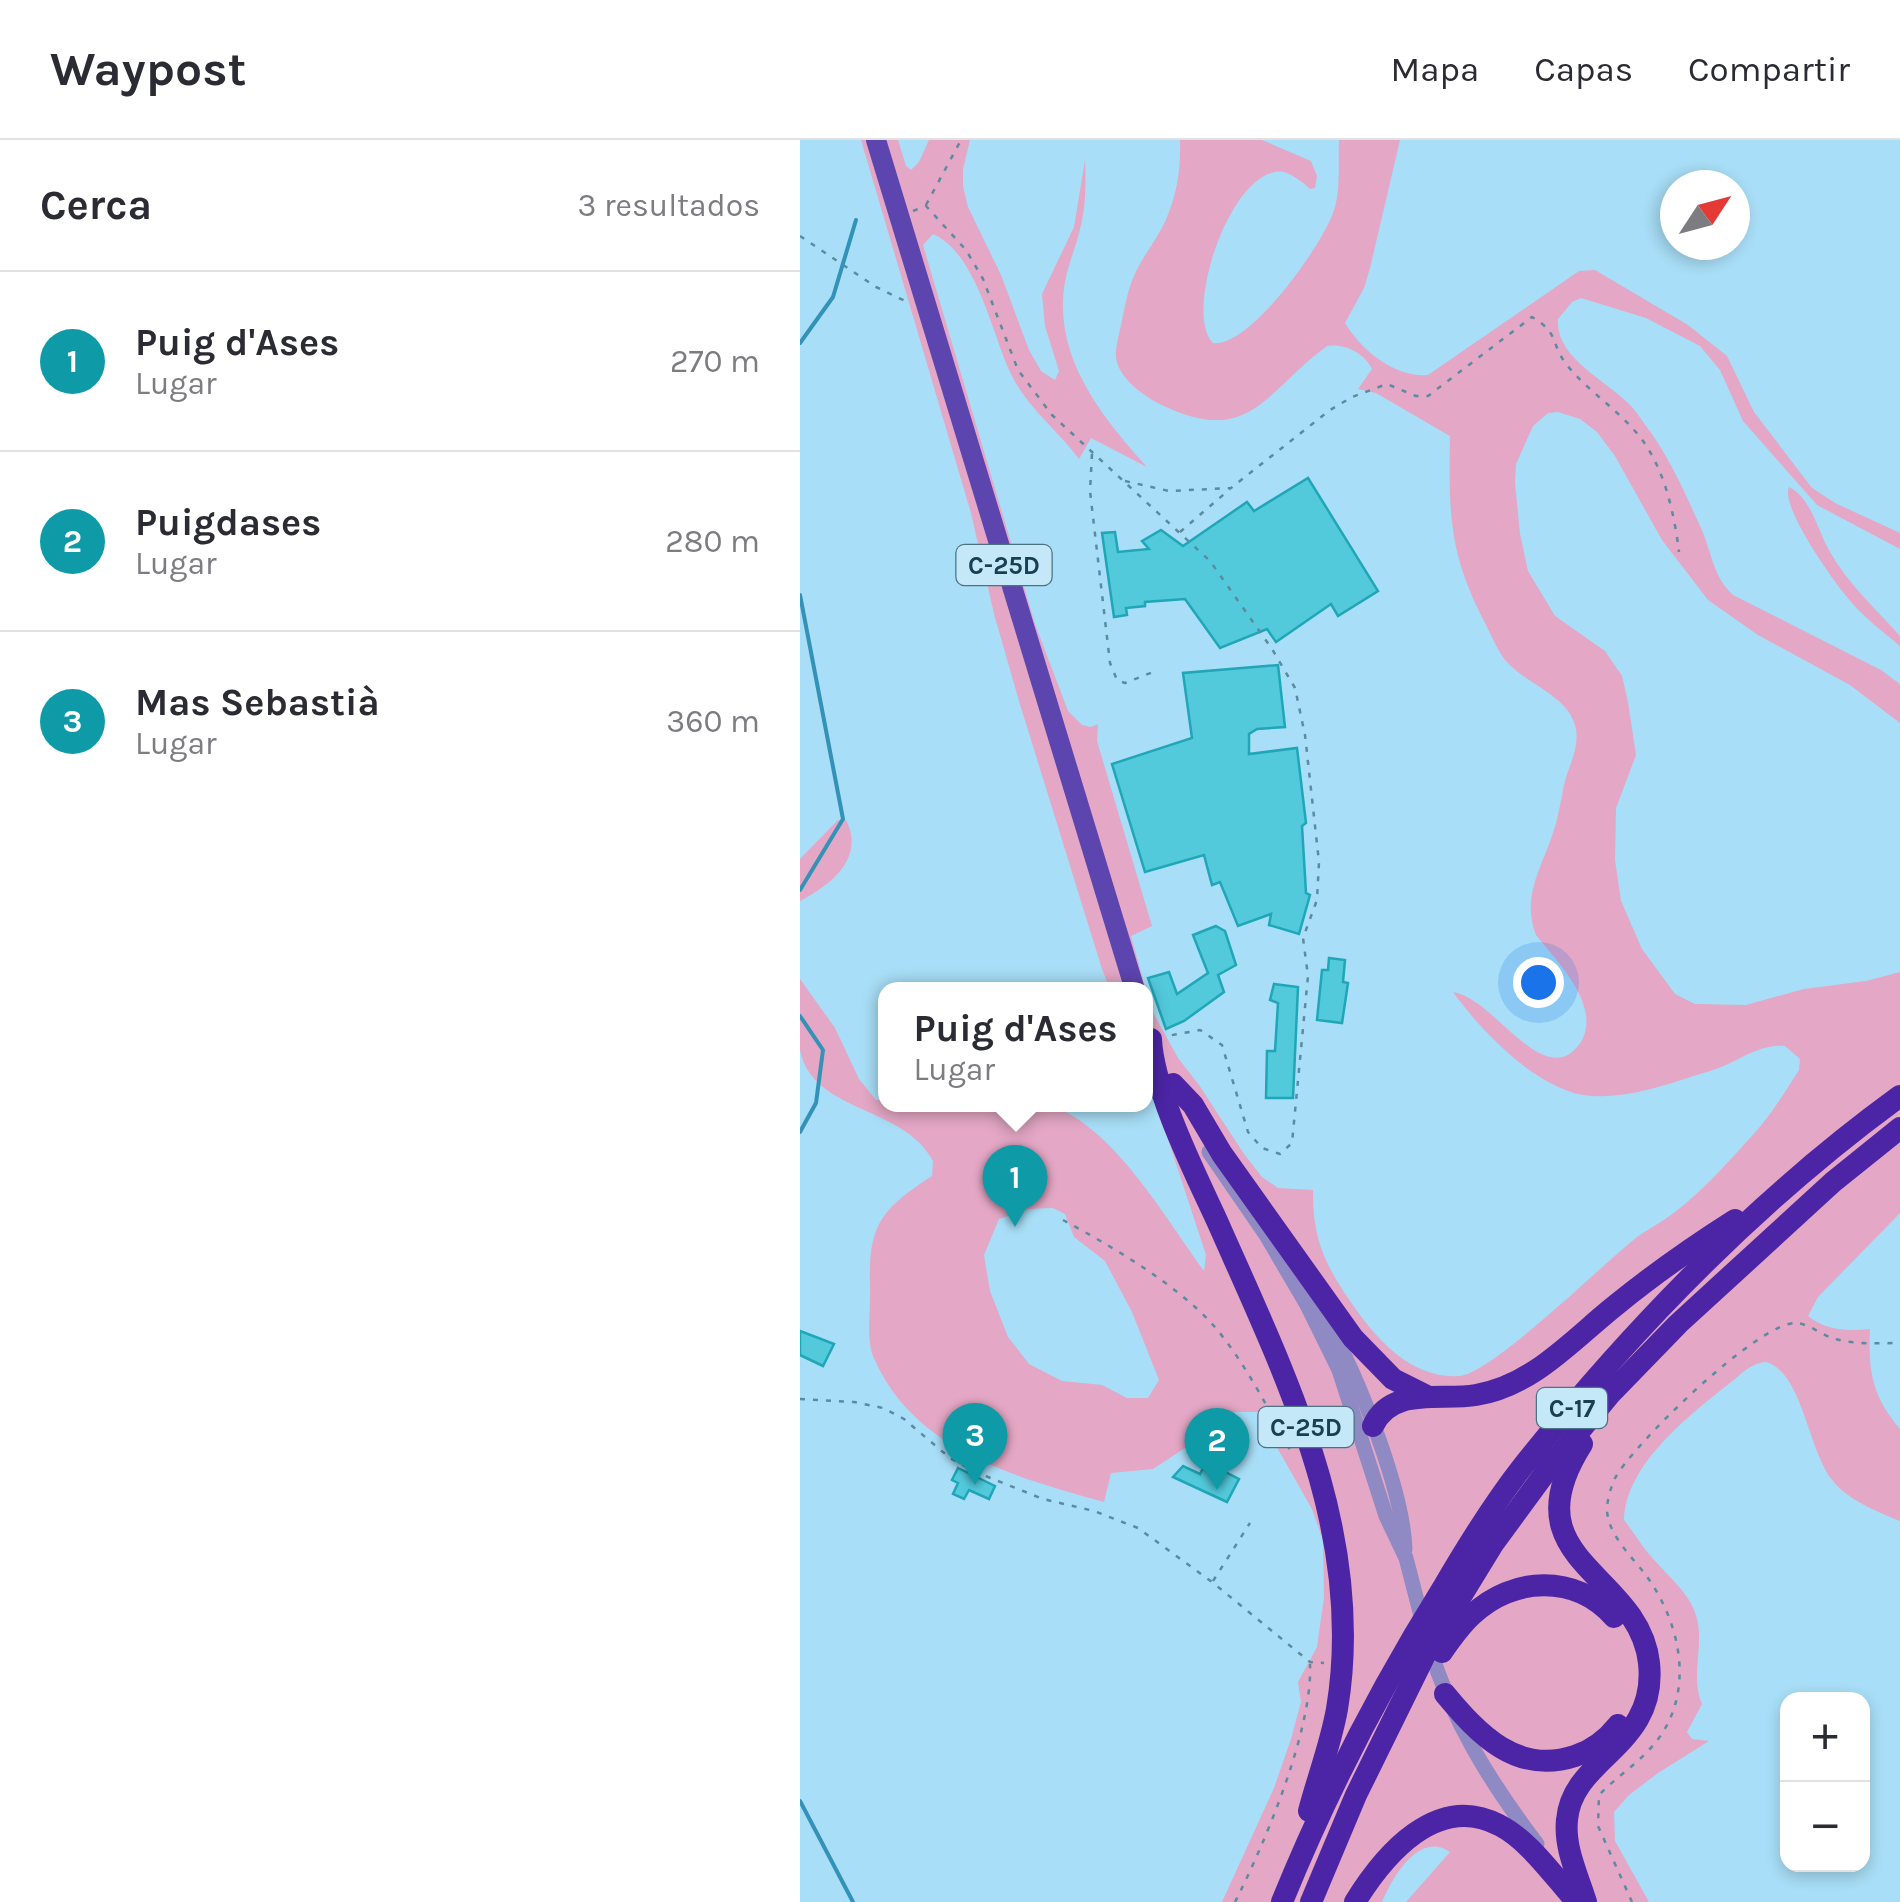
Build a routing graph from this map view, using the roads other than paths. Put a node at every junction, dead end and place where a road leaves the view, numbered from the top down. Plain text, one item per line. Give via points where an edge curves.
1 (876, 140) edge
2 (1134, 982) edge
3 (1153, 1041) edge
4 (1153, 1059) edge
5 (1173, 1084) junction
6 (1900, 1096) edge
7 (1900, 1128) edge
8 (1776, 1194) junction
9 (1266, 1236) junction
10 (1611, 1393) junction
11 (1432, 1398) junction
12 (1373, 1426) junction
13 (1403, 1552) junction
14 (1418, 1673) junction
15 (1445, 1694) junction
16 (1309, 1836) junction
17 (1282, 1902) edge
18 (1311, 1902) edge
19 (1355, 1902) edge
20 (1582, 1902) edge

1 - 2 main road, C-25D
3 - 5 main road
4 - 16 highway, C-25D via 1183,1145 1312,1444 1332,1522 1341,1663 1337,1709 1304,1826
5 - 9 street via 1220,1171
5 - 11 highway via 1353,1338 1394,1379
6 - 8 highway, C-17
7 - 10 highway, C-17 via 1678,1324
8 - 11 highway via 1641,1286 1522,1379 1479,1395
8 - 16 highway, C-17 via 1646,1324 1521,1468 1403,1651
9 - 12 street via 1325,1316
9 - 13 street via 1339,1370
10 - 14 highway, C-17 via 1492,1544
10 - 20 highway via 1571,1462 1561,1518 1579,1561 1638,1625 1650,1677 1632,1730 1582,1782 1568,1812 1568,1848
11 - 12 highway via 1393,1403
12 - 13 street via 1372,1447
13 - 15 street
14 - 15 highway via 1428,1670 1486,1603 1533,1585 1569,1587 1595,1599 1618,1621 1634,1658 1624,1718 1597,1746 1565,1760 1536,1762 1502,1750
14 - 18 highway, C-17
15 - 20 street via 1482,1767
16 - 17 highway, C-17
19 - 20 highway via 1411,1836 1459,1816 1510,1832

